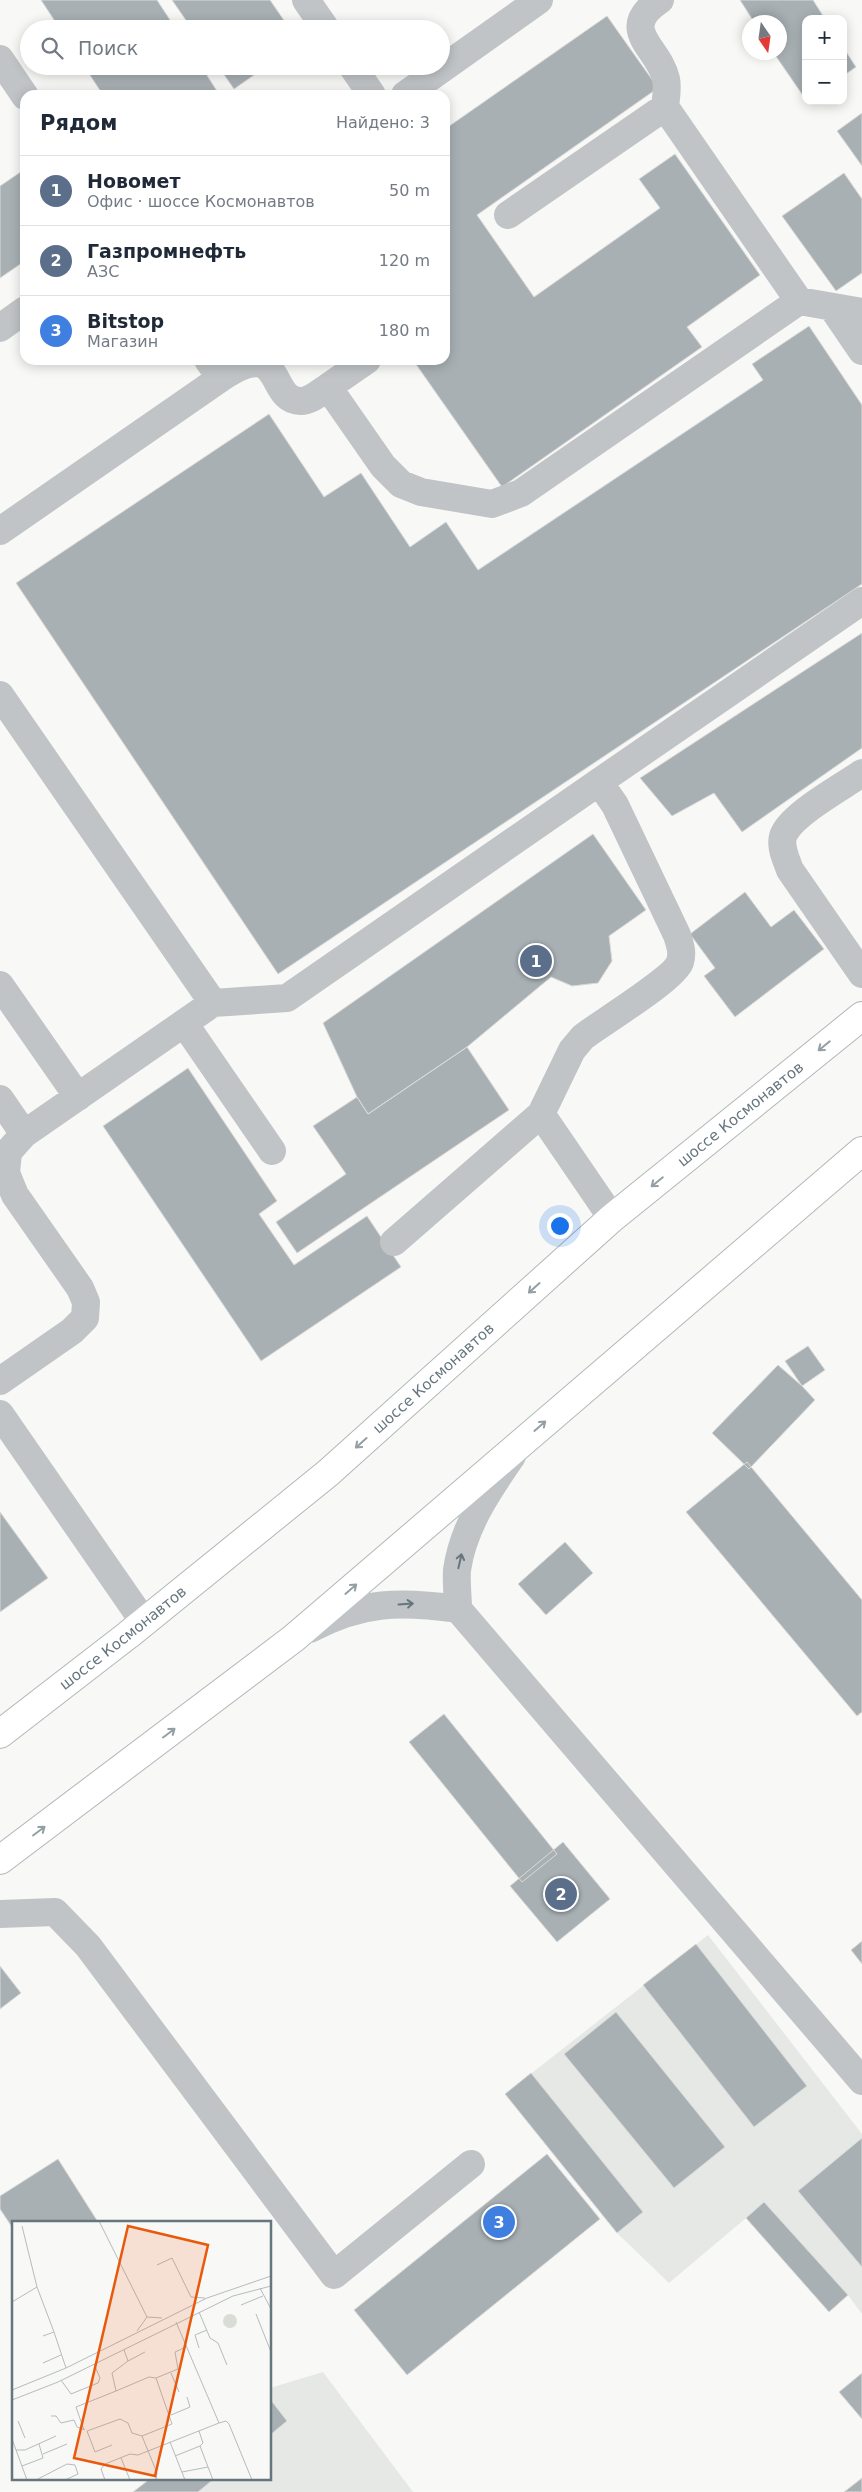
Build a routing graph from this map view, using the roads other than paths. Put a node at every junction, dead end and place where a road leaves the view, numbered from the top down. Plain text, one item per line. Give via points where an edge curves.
1 (306, 0) edge
2 (538, 0) edge
3 (660, 0) edge
4 (320, 20) edge
5 (0, 60) edge
6 (450, 63) edge
7 (358, 75) edge
8 (433, 75) edge
9 (21, 90) edge
10 (369, 90) edge
11 (412, 90) edge
12 (665, 107) junction
13 (508, 215) dead end
14 (799, 301) junction
15 (832, 307) junction
16 (862, 312) edge
17 (20, 314) edge
18 (0, 328) edge
19 (862, 351) edge
20 (243, 365) edge
21 (264, 365) edge
22 (360, 365) edge
23 (214, 369) edge
24 (328, 386) junction
25 (0, 531) edge
26 (862, 600) edge
27 (0, 696) edge
28 (862, 773) edge
29 (599, 782) junction
30 (862, 974) edge
31 (0, 985) edge
32 (213, 1004) junction
33 (862, 1016) edge
34 (184, 1023) junction
35 (78, 1097) junction
36 (0, 1099) edge
37 (541, 1114) junction
38 (24, 1134) junction
39 (272, 1150) dead end
40 (862, 1151) edge
41 (612, 1218) junction
42 (394, 1242) dead end
43 (0, 1381) edge
44 (0, 1414) edge
45 (520, 1443) junction
46 (458, 1609) junction
47 (144, 1622) junction
48 (294, 1638) junction
49 (0, 1734) edge
50 (0, 1860) edge
51 (0, 1914) edge
52 (862, 2081) edge
53 (471, 2164) dead end

1 - 4 lane
2 - 6 lane
3 - 12 lane via 642,18 640,30 666,79
5 - 9 lane
7 - 10 lane
8 - 11 lane
12 - 13 lane
12 - 14 lane
14 - 15 lane
14 - 24 lane via 521,493 492,504 421,492 401,484 383,466
15 - 16 lane
15 - 19 lane
17 - 18 lane
20 - 23 lane
21 - 24 lane via 292,399 312,398
22 - 24 lane
23 - 25 lane
26 - 29 lane
27 - 32 lane
28 - 30 lane via 800,816 784,833 782,851 790,870
29 - 32 lane via 287,998
29 - 37 lane via 615,805 682,950 679,963 666,978 578,1043
31 - 35 lane
32 - 34 lane
33 -> 41 main road, шоссе Космонавтов
34 - 35 lane
34 - 39 lane
35 - 38 lane
36 - 38 lane
37 - 41 lane
37 - 42 lane
38 - 43 lane via 8,1152 6,1173 15,1195 80,1288 86,1302 85,1318 72,1331
45 -> 40 main road
41 -> 47 main road, шоссе Космонавтов via 328,1472
44 - 47 lane
46 -> 45 lane via 457,1571 467,1532
48 -> 45 main road
48 -> 46 lane via 332,1617 373,1606 416,1603
46 - 52 lane
47 - 49 main road, шоссе Космонавтов
50 -> 48 main road
51 - 53 lane via 55,1912 88,1946 334,2275

